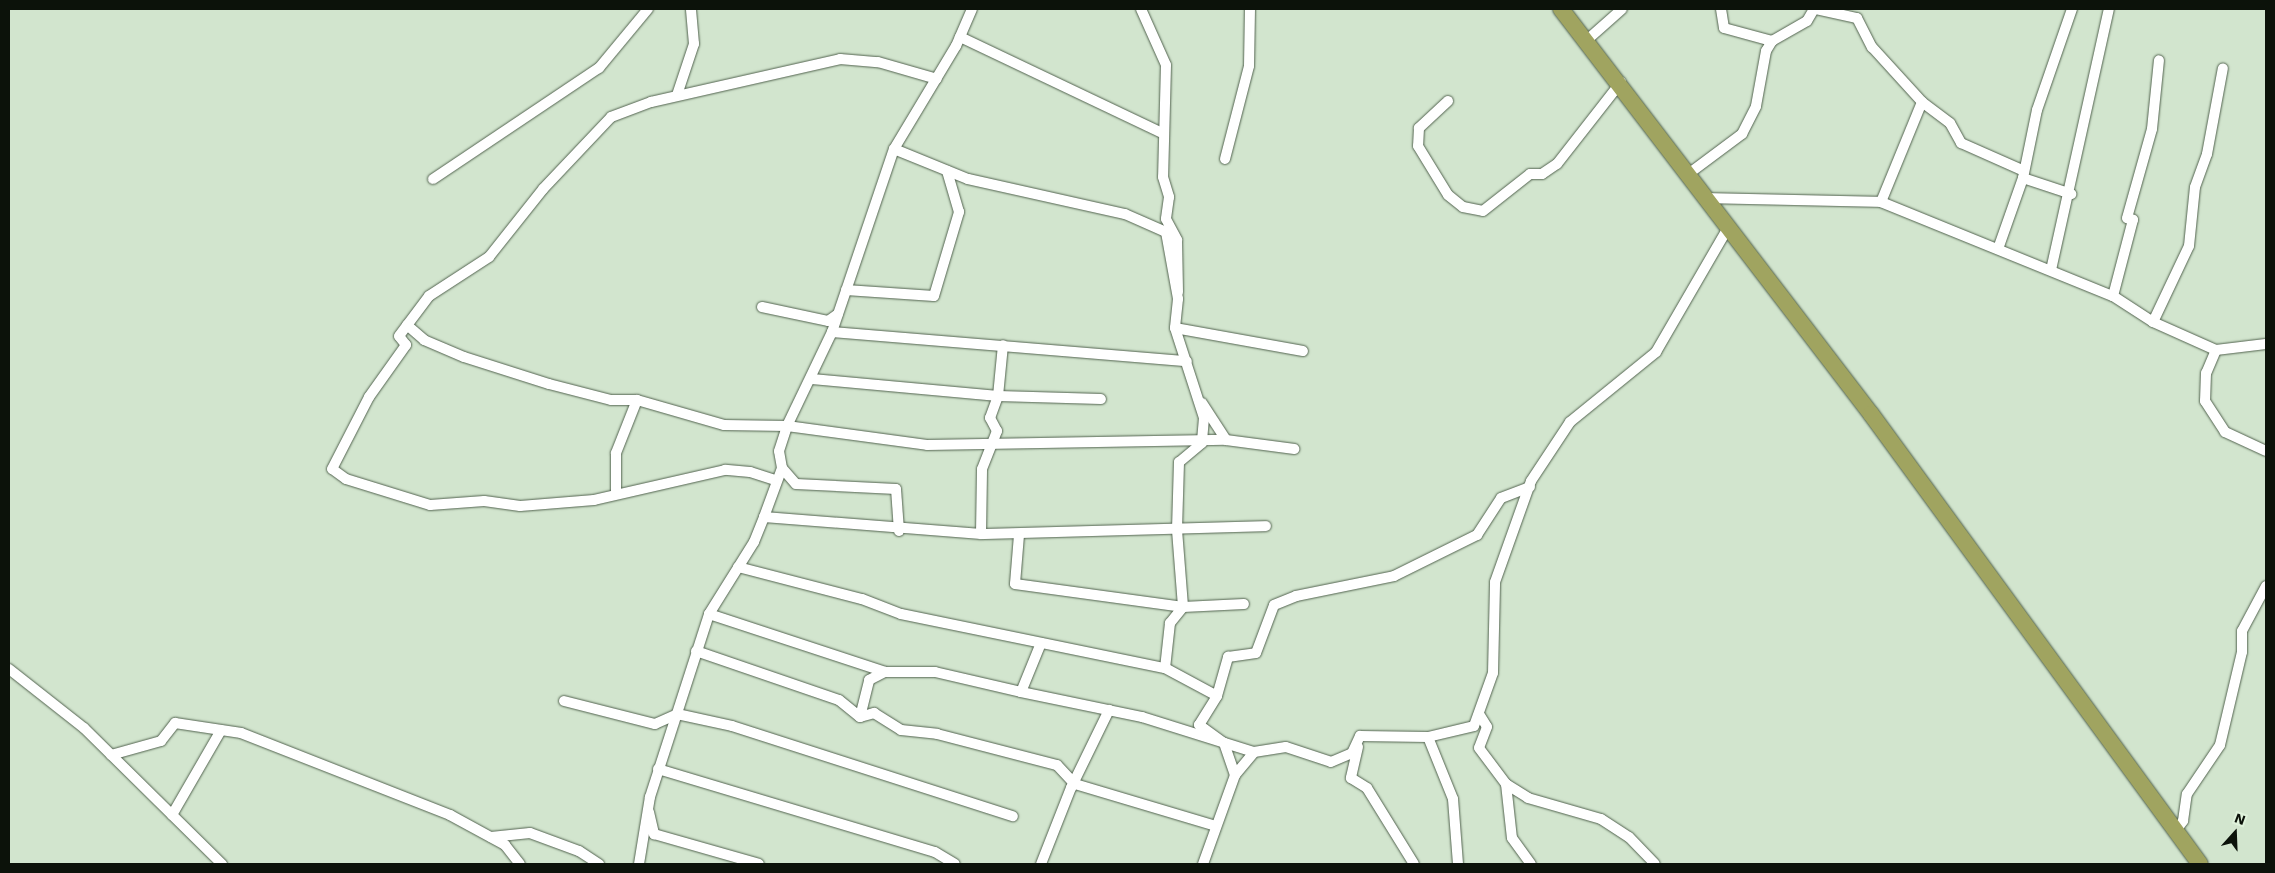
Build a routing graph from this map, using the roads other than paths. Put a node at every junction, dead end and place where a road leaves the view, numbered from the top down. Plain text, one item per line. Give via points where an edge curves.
1 (648, 9) edge
2 (691, 9) edge
3 (972, 9) edge
4 (1141, 9) edge
5 (1250, 9) edge
6 (1561, 9) edge
7 (1622, 9) edge
8 (1721, 9) edge
9 (1815, 9) edge
10 (2072, 9) edge
11 (2109, 9) edge
12 (960, 37) junction
13 (1586, 41) junction
14 (1772, 41) junction
15 (2159, 60) dead end
16 (2223, 68) dead end
17 (937, 79) junction
18 (1621, 82) junction
19 (677, 95) junction
20 (1448, 102) dead end
21 (1922, 102) junction
22 (1162, 133) junction
23 (894, 149) junction
24 (1225, 159) dead end
25 (947, 171) junction
26 (2023, 174) junction
27 (1687, 175) junction
28 (432, 179) dead end
29 (2071, 194) junction
30 (1058, 198) junction
31 (1708, 198) junction
32 (1881, 202) junction
33 (1166, 219) junction
34 (1729, 226) junction
35 (1998, 249) junction
36 (2050, 270) junction
37 (846, 290) junction
38 (2112, 296) junction
39 (1178, 299) junction
40 (762, 307) dead end
41 (838, 314) junction
42 (2152, 322) junction
43 (407, 325) junction
44 (1175, 328) junction
45 (832, 332) junction
46 (2266, 344) edge
47 (1004, 345) junction
48 (2216, 350) junction
49 (1303, 351) dead end
50 (1187, 361) junction
51 (812, 379) junction
52 (1194, 391) junction
53 (998, 396) junction
54 (1101, 399) dead end
55 (637, 400) junction
56 (787, 426) junction
57 (1226, 440) junction
58 (991, 441) junction
59 (1202, 443) junction
60 (1294, 448) dead end
61 (2266, 451) edge
62 (782, 468) junction
63 (775, 480) junction
64 (1530, 487) junction
65 (616, 492) junction
66 (764, 517) junction
67 (1266, 526) dead end
68 (899, 530) junction
69 (1176, 530) junction
70 (981, 534) junction
71 (1019, 535) junction
72 (738, 567) junction
73 (2266, 586) edge
74 (1244, 604) dead end
75 (1183, 607) junction
76 (709, 614) junction
77 (1041, 643) junction
78 (696, 651) junction
79 (1165, 668) junction
80 (9, 669) edge
81 (885, 672) junction
82 (1021, 692) junction
83 (1217, 696) junction
84 (564, 700) dead end
85 (1109, 710) junction
86 (677, 714) junction
87 (1479, 714) junction
88 (860, 717) junction
89 (221, 730) junction
90 (1360, 736) junction
91 (1428, 737) junction
92 (1224, 743) junction
93 (1254, 752) junction
94 (111, 755) junction
95 (658, 769) junction
96 (1235, 775) junction
97 (1075, 784) junction
98 (1506, 784) junction
99 (648, 806) junction
100 (172, 815) junction
101 (1013, 816) dead end
102 (1216, 826) junction
103 (2176, 832) junction
104 (490, 837) junction
105 (222, 864) edge
106 (520, 864) edge
107 (599, 864) edge
108 (639, 864) edge
109 (759, 864) edge
110 (955, 864) edge
111 (1043, 864) edge
112 (1203, 864) edge
113 (1414, 864) edge
114 (1458, 864) edge
115 (1531, 864) edge
116 (1655, 864) edge
117 (2200, 864) edge

1 - 28 street via 599,68
2 - 19 street via 694,44
3 - 12 street
4 - 22 street via 1166,65
5 - 24 street via 1249,66
6 - 13 highway
7 - 13 street
8 - 14 street via 1724,28
9 - 14 street via 1807,21
9 - 21 street via 1857,18 1872,47
10 - 26 street via 2037,110
11 - 29 street
12 - 17 street
12 - 22 street
13 - 18 highway
14 - 27 street via 1762,63 1756,106 1742,134
15 - 38 street via 2152,130 2127,218 2132,220
16 - 42 street via 2207,154 2195,187 2189,246
17 - 19 street via 878,62 840,59
17 - 23 street
18 - 20 street via 1557,164 1542,174 1530,174 1483,211 1463,207 1448,195 1418,146 1419,128
18 - 27 highway
19 - 43 street via 610,117 543,189 489,256 460,280 429,296
21 - 26 street via 1936,108 1961,142
21 - 32 street
22 - 33 street via 1163,177 1169,197
23 - 25 street
23 - 37 street
25 - 30 street via 992,186
25 - 37 street via 959,212 934,296
26 - 29 street
26 - 35 street
27 - 31 highway
29 - 36 street
30 - 33 street
30 - 39 street via 1126,214 1166,232
31 - 32 street
31 - 34 highway
32 - 35 street
33 - 39 street via 1177,240
34 - 64 street via 1656,352 1570,422 1544,456
34 - 103 highway
35 - 36 street
36 - 38 street
37 - 41 street
38 - 42 street
39 - 44 street
40 - 41 street via 828,321
41 - 45 street
42 - 48 street
43 - 55 street via 424,340 464,357 611,400
43 - 65 street via 399,336 406,345 380,379 337,455 332,469 336,473 430,506 484,501 520,506 594,500
44 - 49 street
44 - 50 street
45 - 47 street
45 - 51 street
46 - 48 street
47 - 50 street
47 - 53 street
48 - 61 street via 2206,373 2205,401 2224,432
50 - 52 street
51 - 53 street
51 - 56 street
52 - 57 street
52 - 59 street via 1204,418
53 - 54 street
53 - 58 street via 990,418 996,431
55 - 56 street via 724,425
55 - 65 street via 616,453
56 - 58 street via 927,445
56 - 62 street via 779,451
57 - 59 street
57 - 60 street
58 - 59 street via 1013,446
58 - 70 street via 982,469
59 - 69 street via 1179,462
62 - 63 street
62 - 68 street via 796,484 896,489
63 - 65 street via 750,472 725,470
63 - 66 street
64 - 83 street via 1501,498 1477,535 1394,576 1296,596 1274,605 1256,653 1228,657
64 - 87 street via 1495,582 1493,673
66 - 68 street
66 - 72 street
67 - 69 street
68 - 70 street
69 - 71 street
69 - 75 street
70 - 71 street
71 - 75 street via 1015,584
72 - 76 street
72 - 77 street via 862,599 900,614 937,618
73 - 103 street via 2242,631 2242,652 2220,745 2187,794 2183,820
74 - 75 street
75 - 79 street via 1170,623
76 - 78 street
76 - 81 street
77 - 79 street
77 - 82 street
78 - 86 street
78 - 88 street via 839,700
79 - 83 street via 1203,684
80 - 94 street
81 - 82 street via 935,672
81 - 88 street via 869,680
82 - 85 street
83 - 92 street via 1199,725
84 - 86 street via 655,724
85 - 92 street
85 - 97 street
86 - 95 street
86 - 101 street via 732,726
87 - 91 street via 1474,726
87 - 98 street via 1486,727 1479,748
88 - 97 street via 874,713 902,730 937,734 1057,765
89 - 94 street via 175,723 161,741
89 - 100 street
89 - 104 street via 241,733 328,770 394,790
90 - 91 street
90 - 93 street via 1352,753 1331,762 1286,747
90 - 113 street via 1352,778 1367,788
91 - 114 street via 1453,799
92 - 93 street
92 - 96 street
93 - 96 street
94 - 100 street
95 - 99 street
95 - 110 street via 935,852
96 - 102 street
97 - 102 street
97 - 111 street
98 - 115 street via 1512,838
98 - 116 street via 1528,798 1601,819 1629,837
99 - 108 street
99 - 109 street via 654,834
100 - 105 street
102 - 112 street
103 - 117 highway
104 - 106 street via 505,845
104 - 107 street via 530,833 579,850

